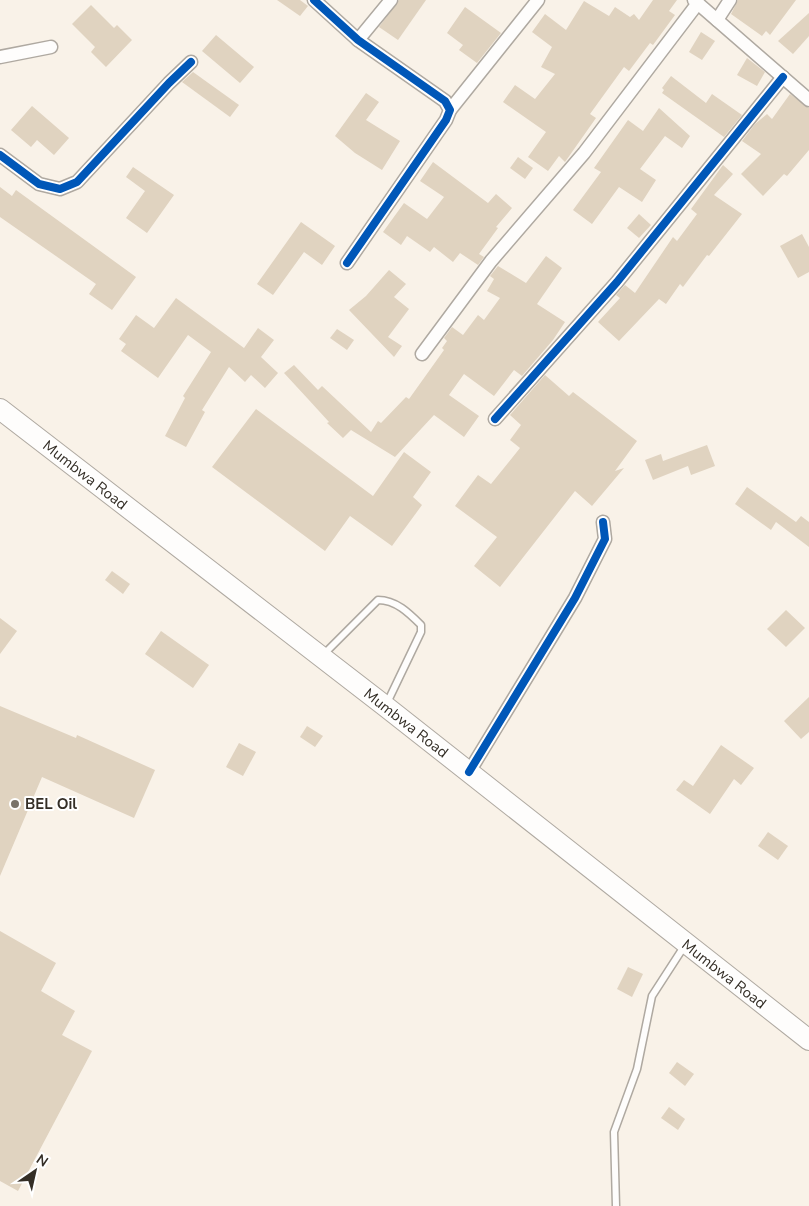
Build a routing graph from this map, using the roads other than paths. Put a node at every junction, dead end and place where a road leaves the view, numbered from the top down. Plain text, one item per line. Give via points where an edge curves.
1 (314, 0) edge
2 (391, 0) edge
3 (538, 0) edge
4 (730, 0) edge
5 (696, 2) edge
6 (717, 20) junction
7 (358, 40) junction
8 (52, 46) dead end
9 (0, 56) edge
10 (191, 62) dead end
11 (783, 77) junction
12 (809, 100) edge
13 (450, 110) junction
14 (0, 156) edge
15 (347, 263) dead end
16 (422, 354) dead end
17 (0, 409) edge
18 (495, 419) dead end
19 (603, 522) dead end
20 (321, 657) junction
21 (385, 706) junction
22 (469, 772) junction
23 (686, 944) junction
24 (809, 1040) edge
25 (616, 1206) edge

1 - 7 street
2 - 7 street
3 - 13 street
4 - 6 street
5 - 6 street
5 - 16 street via 590,146 491,261
6 - 11 street
7 - 13 street via 445,101
8 - 9 street
10 - 14 street via 77,182 60,189 39,184
11 - 12 street
11 - 18 street via 617,282
13 - 15 street
17 - 20 main road, Mumbwa Road
19 - 22 street via 605,539 575,598
20 - 21 main road, Mumbwa Road
20 - 21 lane via 378,600 388,600 398,606 421,625 421,632
21 - 22 main road, Mumbwa Road
22 - 23 main road, Mumbwa Road
23 - 24 main road, Mumbwa Road
23 - 25 lane via 652,996 637,1069 614,1132

